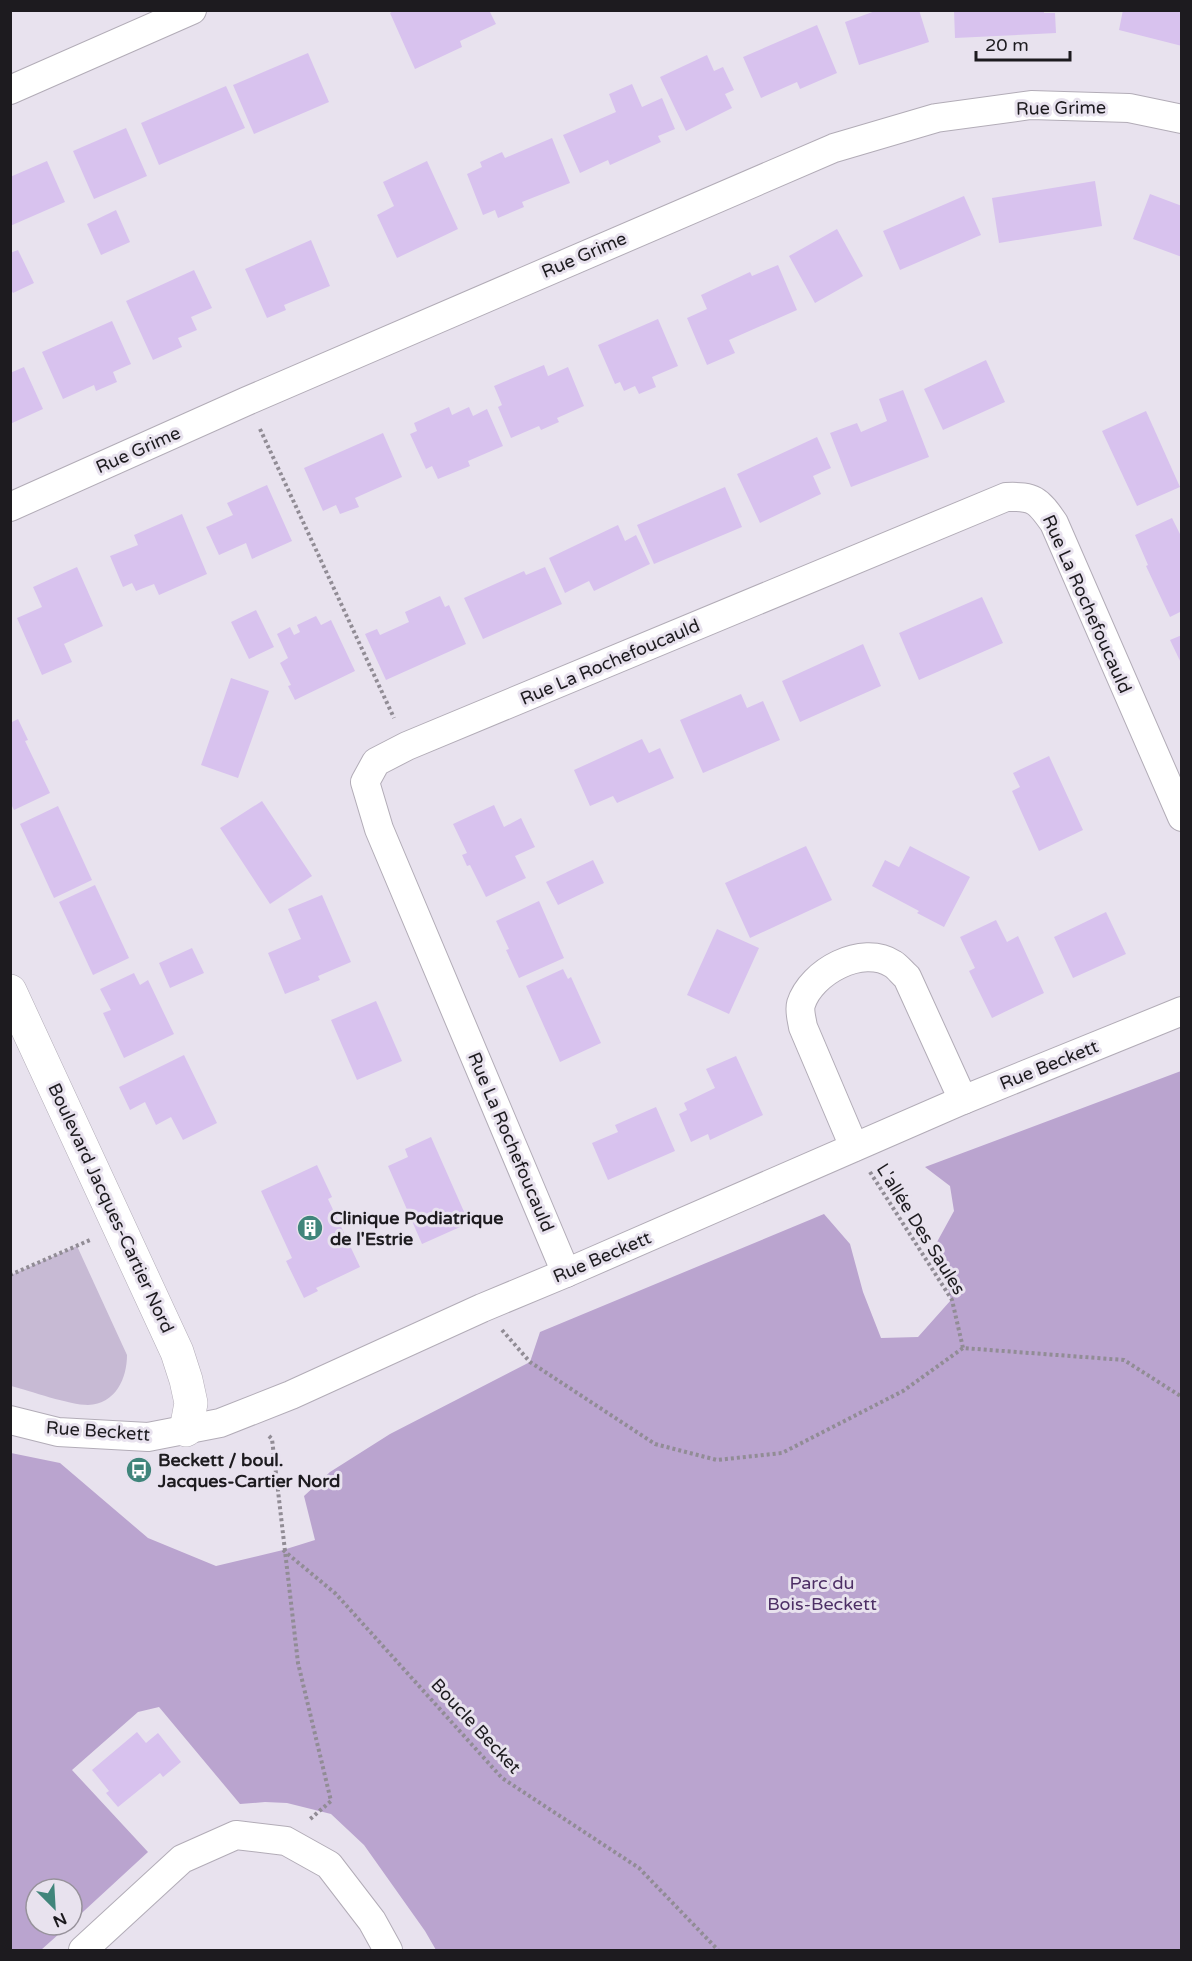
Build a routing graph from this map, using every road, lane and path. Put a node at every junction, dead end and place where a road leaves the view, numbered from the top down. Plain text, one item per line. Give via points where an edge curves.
1 (192, 10) edge
2 (10, 90) edge
3 (1182, 119) edge
4 (247, 401) junction
5 (10, 507) edge
6 (407, 746) junction
7 (1182, 817) edge
8 (10, 991) edge
9 (1182, 1011) edge
10 (963, 1100) junction
11 (854, 1147) junction
12 (120, 1227) junction
13 (566, 1273) junction
14 (10, 1275) edge
15 (482, 1308) junction
16 (963, 1348) junction
17 (1182, 1397) edge
18 (252, 1411) junction
19 (10, 1420) edge
20 (186, 1431) junction
21 (283, 1550) junction
22 (286, 1841) junction
23 (83, 1950) edge
24 (388, 1950) edge
25 (718, 1950) edge

1 - 2 street
3 - 4 street, Rue Grime via 1129,108 1031,105 936,118 834,148
4 - 5 street, Rue Grime
4 - 6 path
6 - 7 street, Rue La Rochefoucauld via 1006,497 1028,496 1042,505 1054,523
6 - 13 street, Rue La Rochefoucauld via 376,762 365,782 376,820
8 - 12 street, Boulevard Jacques-Cartier Nord
9 - 10 street, Rue Beckett
10 - 11 street, Rue Beckett
10 - 11 street via 907,977 892,963 870,957 847,961 825,972 811,985 801,1006 803,1027
11 - 13 street, Rue Beckett
11 - 16 path, L'allée Des Saules via 951,1300
12 - 14 path
12 - 20 street, Boulevard Jacques-Cartier Nord via 177,1352 191,1403
13 - 15 street, Rue Beckett
15 - 16 path via 530,1362 655,1444 717,1460 782,1453 903,1390
15 - 18 street, Rue Beckett
16 - 17 path via 1124,1360
18 - 20 street, Rue Beckett
18 - 21 path via 272,1439
19 - 20 street, Rue Beckett via 58,1432 148,1437
21 - 22 path via 298,1663 331,1801
21 - 25 path, Boucle Becket via 336,1594 502,1778 639,1868
22 - 23 street via 236,1835 182,1859
22 - 24 street via 329,1865 372,1921

